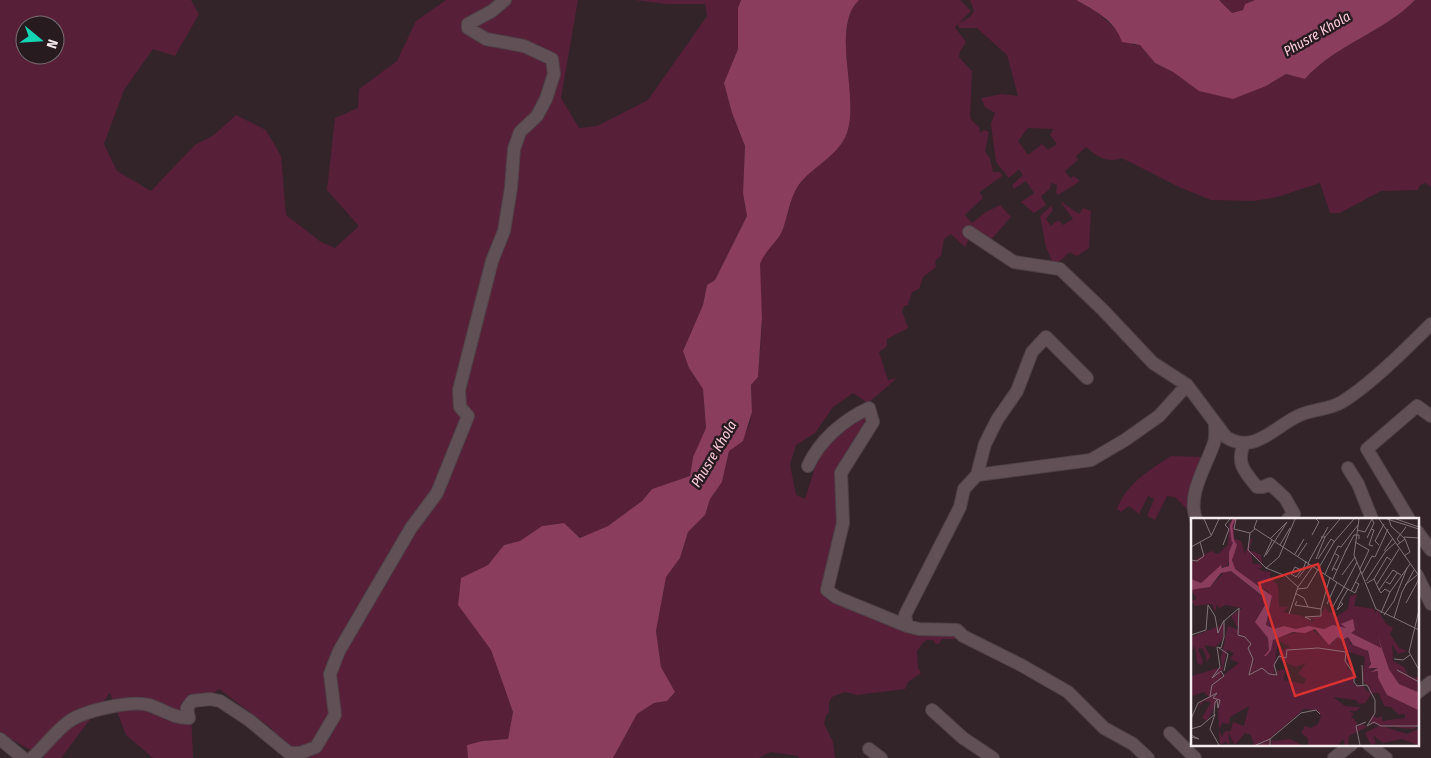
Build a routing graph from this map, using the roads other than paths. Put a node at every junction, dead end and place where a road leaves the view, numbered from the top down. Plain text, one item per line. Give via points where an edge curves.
1 (504, 0) edge
2 (969, 232) dead end
3 (1431, 324) edge
4 (1087, 378) dead end
5 (1187, 385) junction
6 (1431, 416) edge
7 (1215, 423) junction
8 (1244, 443) junction
9 (808, 466) dead end
10 (1348, 468) dead end
11 (977, 475) junction
12 (1196, 518) edge
13 (1289, 518) edge
14 (1372, 518) edge
15 (1408, 518) edge
16 (1418, 577) edge
17 (1431, 604) edge
18 (907, 626) junction
19 (1431, 682) edge
20 (1418, 691) edge
21 (932, 710) dead end
22 (1170, 733) dead end
23 (0, 739) edge
24 (1349, 746) edge
25 (1371, 746) edge
26 (869, 749) dead end
27 (23, 758) edge
28 (32, 758) edge
29 (881, 758) edge
30 (993, 758) edge
31 (1148, 758) edge
32 (1194, 758) edge
33 (1334, 758) edge
34 (1386, 758) edge

1 - 28 street via 468,24 468,28 486,39 524,46 552,59 554,74 537,116 520,132 514,149 504,231 492,260 460,390 460,407 468,416 462,435 437,494 411,528 339,651 330,674 335,715 319,743 300,753 289,752 249,720 220,701 210,699 192,701 187,708 189,718 171,716 148,704 113,706 87,712 68,721
2 - 5 street via 1014,262 1060,269 1153,363
3 - 8 street via 1410,346 1341,403 1298,416 1256,442
4 - 11 street via 1046,337 1032,352 1017,391 985,444
5 - 7 street
5 - 11 street via 1158,416 1091,460
6 - 15 street via 1417,406 1367,449
7 - 8 street via 1226,437
7 - 12 street via 1214,441 1192,508
8 - 13 street via 1239,456 1245,474 1257,487 1270,484 1285,498 1294,514
9 - 18 street via 824,439 869,408 873,422 841,473 844,523 827,590 836,597
10 - 14 street
11 - 18 street via 964,489 960,507 905,615
16 - 17 street
18 - 31 street via 920,630 957,630 962,636 1021,665 1068,692 1104,728 1133,744
19 - 20 street
21 - 30 street via 963,738
22 - 32 street
23 - 27 street
24 - 33 street
25 - 34 street
26 - 29 street

